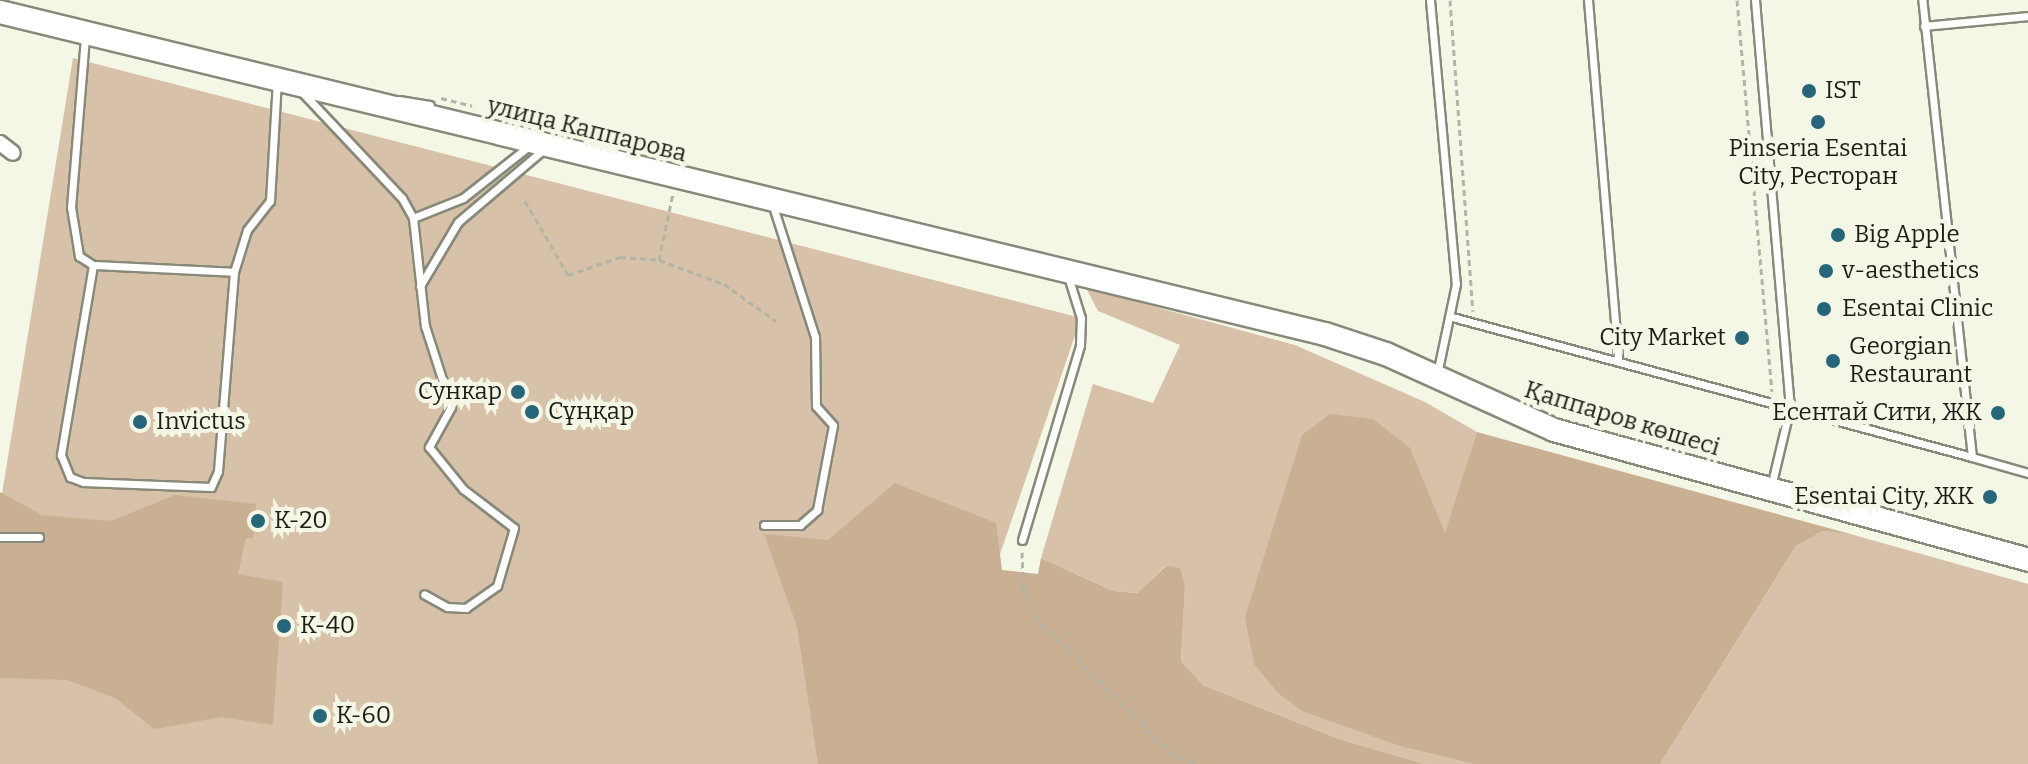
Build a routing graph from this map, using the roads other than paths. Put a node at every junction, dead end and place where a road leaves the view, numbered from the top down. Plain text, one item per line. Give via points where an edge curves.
1 (1430, 0) edge
2 (1588, 0) edge
3 (1755, 0) edge
4 (1922, 0) edge
5 (0, 12) edge
6 (2028, 16) edge
7 (1924, 26) junction
8 (85, 34) junction
9 (288, 82) junction
10 (0, 143) edge
11 (538, 146) junction
12 (13, 153) dead end
13 (771, 201) junction
14 (413, 218) junction
15 (93, 265) junction
16 (234, 272) junction
17 (1067, 273) junction
18 (419, 288) junction
19 (1162, 293) joint
20 (1452, 317) junction
21 (1618, 361) junction
22 (1436, 378) junction
23 (1790, 407) junction
24 (1972, 457) junction
25 (2028, 473) edge
26 (1771, 489) junction
27 (764, 525) dead end
28 (0, 537) edge
29 (39, 537) dead end
30 (1022, 540) road end
31 (2028, 560) edge
32 (424, 594) dead end

1 - 20 lane via 1456,284
2 - 21 lane
3 - 23 lane
4 - 7 lane
5 - 8 street, улица Каппарова
6 - 7 lane
7 - 24 lane
8 - 9 street, улица Каппарова
8 - 15 lane via 71,207 79,256
9 - 11 street, улица Каппарова
9 - 14 lane via 402,198
9 - 16 lane via 270,201 247,230
10 - 12 street
11 - 13 street, улица Каппарова
11 - 14 lane via 463,198
11 - 18 lane via 458,222
13 - 17 street, улица Каппарова
13 - 27 lane via 815,337 816,406 833,425 817,510 800,525
14 - 18 lane
15 - 16 lane
15 - 16 lane via 61,455 70,477 191,489 211,487 218,471
17 - 19 street, улица Каппарова
17 - 30 lane via 1081,318 1080,345
18 - 32 lane via 432,355 451,407 429,447 463,489 514,528 497,586 466,608 447,607
19 - 22 street, Қаппаров көшесі via 1325,334
20 - 21 lane
20 - 22 lane
21 - 23 lane
22 - 26 street, Қаппаров көшесі via 1554,430
23 - 24 lane
23 - 26 lane
24 - 25 lane
26 - 31 street, Қаппаров көшесі
28 - 29 lane

